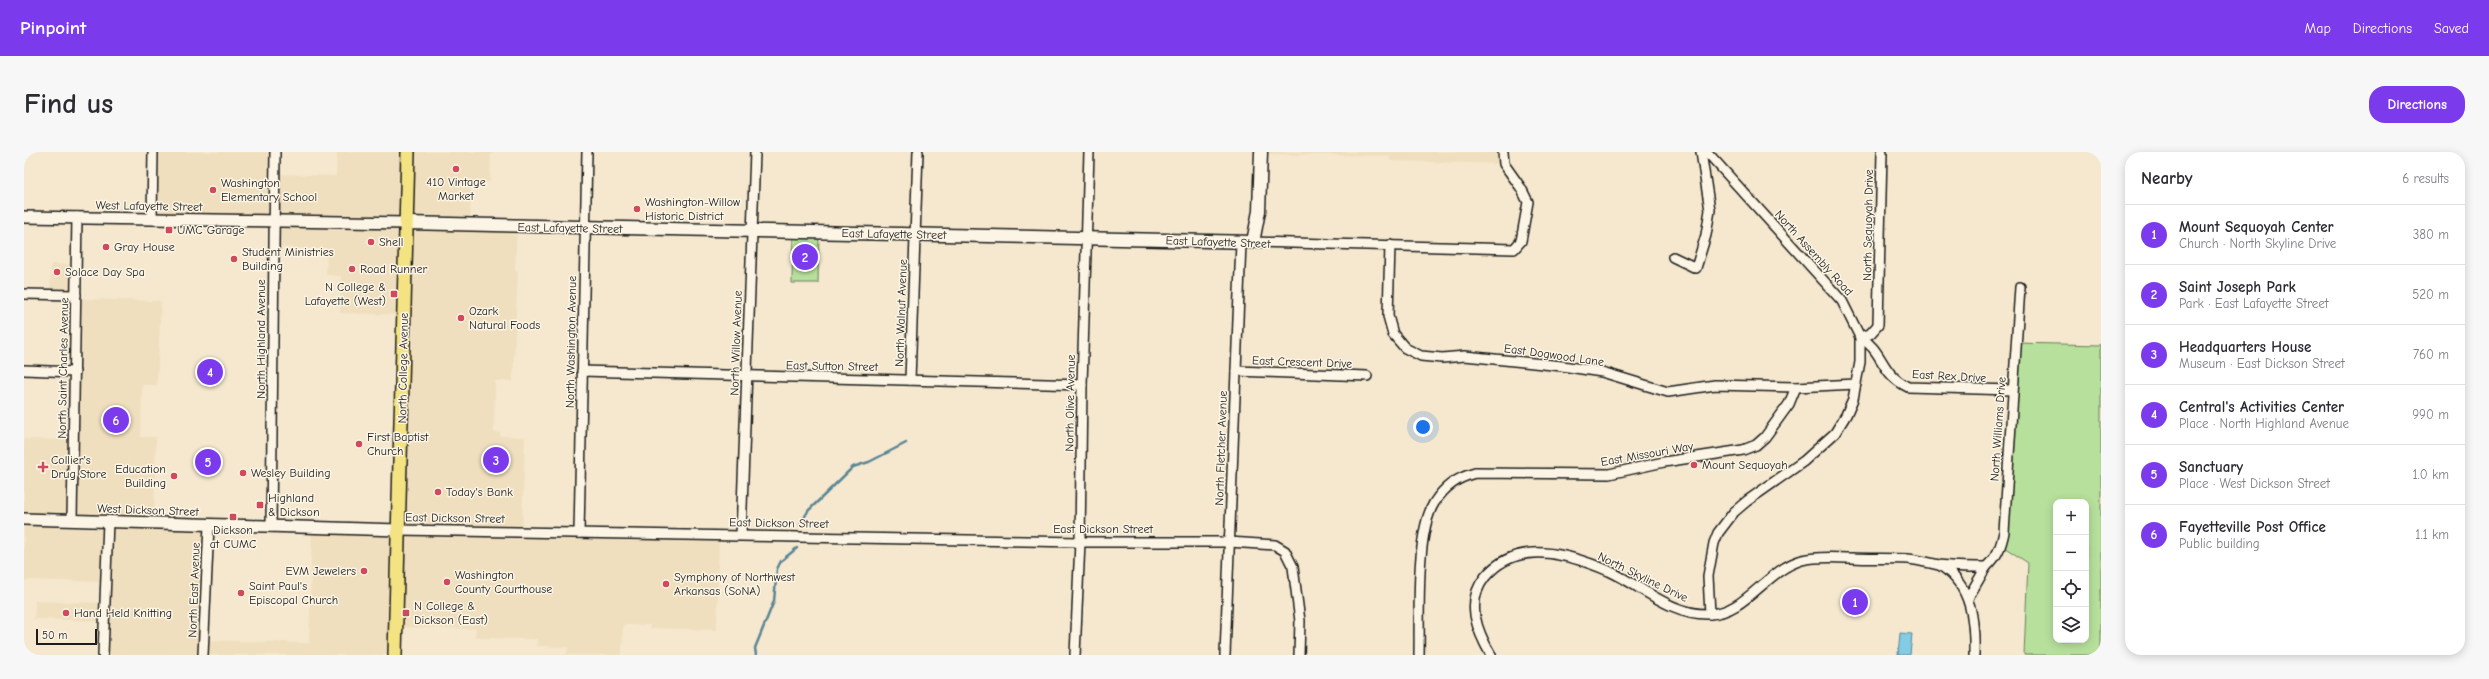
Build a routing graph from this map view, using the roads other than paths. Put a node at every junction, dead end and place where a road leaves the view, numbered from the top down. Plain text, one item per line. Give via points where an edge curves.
1 (153, 152) edge
2 (275, 152) edge
3 (408, 152) edge
4 (587, 152) edge
5 (755, 152) edge
6 (918, 152) edge
7 (1089, 152) edge
8 (1260, 152) edge
9 (1503, 152) edge
10 (1701, 152) edge
11 (1707, 152) edge
12 (1882, 152) edge
13 (24, 217) edge
14 (77, 217) junction
15 (152, 219) junction
16 (274, 221) junction
17 (406, 224) junction
18 (585, 229) junction
19 (753, 231) junction
20 (915, 235) junction
21 (1087, 239) junction
22 (1247, 242) junction
23 (1390, 245) junction
24 (1673, 257) dead end
25 (2020, 288) dead end
26 (24, 294) edge
27 (76, 295) junction
28 (1860, 337) junction
29 (24, 370) edge
30 (582, 371) junction
31 (74, 372) junction
32 (1236, 372) junction
33 (746, 376) junction
34 (1367, 376) dead end
35 (910, 380) junction
36 (1856, 384) junction
37 (1082, 385) junction
38 (1796, 387) junction
39 (2012, 390) junction
40 (24, 520) edge
41 (72, 520) junction
42 (108, 521) junction
43 (209, 525) junction
44 (271, 527) junction
45 (399, 530) junction
46 (579, 533) junction
47 (741, 535) junction
48 (1080, 542) junction
49 (1229, 542) junction
50 (1940, 565) junction
51 (1986, 568) junction
52 (1968, 598) junction
53 (1710, 614) junction
54 (103, 655) edge
55 (203, 655) edge
56 (395, 655) edge
57 (1075, 655) edge
58 (1225, 655) edge
59 (1299, 655) edge
60 (1419, 655) edge
61 (1491, 655) edge
62 (1974, 655) edge

1 - 15 street
2 - 16 street, North Highland Avenue
3 - 17 main road, North College Avenue
4 - 18 street, North Washington Avenue
5 - 19 street, North Willow Avenue
6 - 20 street, North Walnut Avenue
7 - 21 street, North Olive Avenue
8 - 22 main road via 1259,211
9 - 23 street, East Lafayette Street via 1504,164 1522,188 1528,202 1521,241 1514,249
10 - 24 street via 1710,210 1706,235 1696,268
11 - 28 street, North Assembly Road via 1842,301
12 - 28 street, North Sequoyah Drive via 1878,325 1870,334
13 - 14 street, West Lafayette Street
14 - 15 street, West Lafayette Street
14 - 27 street, North Saint Charles Avenue
15 - 16 street, West Lafayette Street
16 - 17 street, East Lafayette Street
16 - 44 street, North Highland Avenue
17 - 18 main road, East Lafayette Street
17 - 45 main road, North College Avenue
18 - 19 main road, East Lafayette Street
18 - 30 street, North Washington Avenue
19 - 20 main road, East Lafayette Street
19 - 33 street, North Willow Avenue
20 - 21 main road, East Lafayette Street
20 - 35 street, North Walnut Avenue
21 - 22 main road, East Lafayette Street
21 - 37 street, North Olive Avenue
22 - 23 street, East Lafayette Street
22 - 32 street, North Fletcher Avenue
23 - 38 street, East Dogwood Lane via 1388,316 1393,334 1405,348 1421,356 1465,356 1562,366 1602,372 1668,392 1715,385
25 - 39 street, North Williams Drive
26 - 27 street
27 - 31 street, North Saint Charles Avenue
28 - 36 street
28 - 39 street, East Rex Drive via 1872,344 1887,372 1895,381 1908,387
29 - 31 street
30 - 33 street, East Sutton Street
30 - 46 street, North Washington Avenue
31 - 41 street, North Saint Charles Avenue
32 - 34 street, East Crescent Drive
32 - 49 street, North Fletcher Avenue
33 - 35 street, East Sutton Street
33 - 47 street, North Willow Avenue
35 - 37 street, East Sutton Street
36 - 38 street, East Dogwood Lane
36 - 53 street via 1846,415 1834,433 1804,461 1734,512 1718,533 1708,576
37 - 48 street, North Olive Avenue
38 - 60 street, East Missouri Way via 1789,404 1765,436 1756,445 1743,450 1664,462 1608,474 1475,473 1458,478 1433,504 1424,534
39 - 51 street, North Williams Drive via 2004,532 2000,548
40 - 41 street, West Dickson Street
41 - 42 street, West Dickson Street
42 - 43 street, West Dickson Street
42 - 54 street
43 - 44 street, West Dickson Street
43 - 55 street, North East Avenue
44 - 45 street, East Dickson Street
45 - 46 street, East Dickson Street
45 - 56 main road, North College Avenue
46 - 47 street, East Dickson Street
47 - 48 street, East Dickson Street
48 - 49 street, East Dickson Street
48 - 57 street, North Olive Avenue
49 - 58 street, North Fletcher Avenue
49 - 59 street, East Dickson Street via 1275,545 1285,551 1293,567 1300,621
50 - 51 street
50 - 52 street via 1957,579
50 - 53 street, North Skyline Drive via 1910,559 1803,560 1775,572 1738,605
51 - 52 street, North Williams Drive
52 - 62 street via 1975,635
53 - 61 street, North Skyline Drive via 1683,612 1610,572 1561,556 1520,553 1501,561 1492,569 1477,591 1474,604 1479,633

